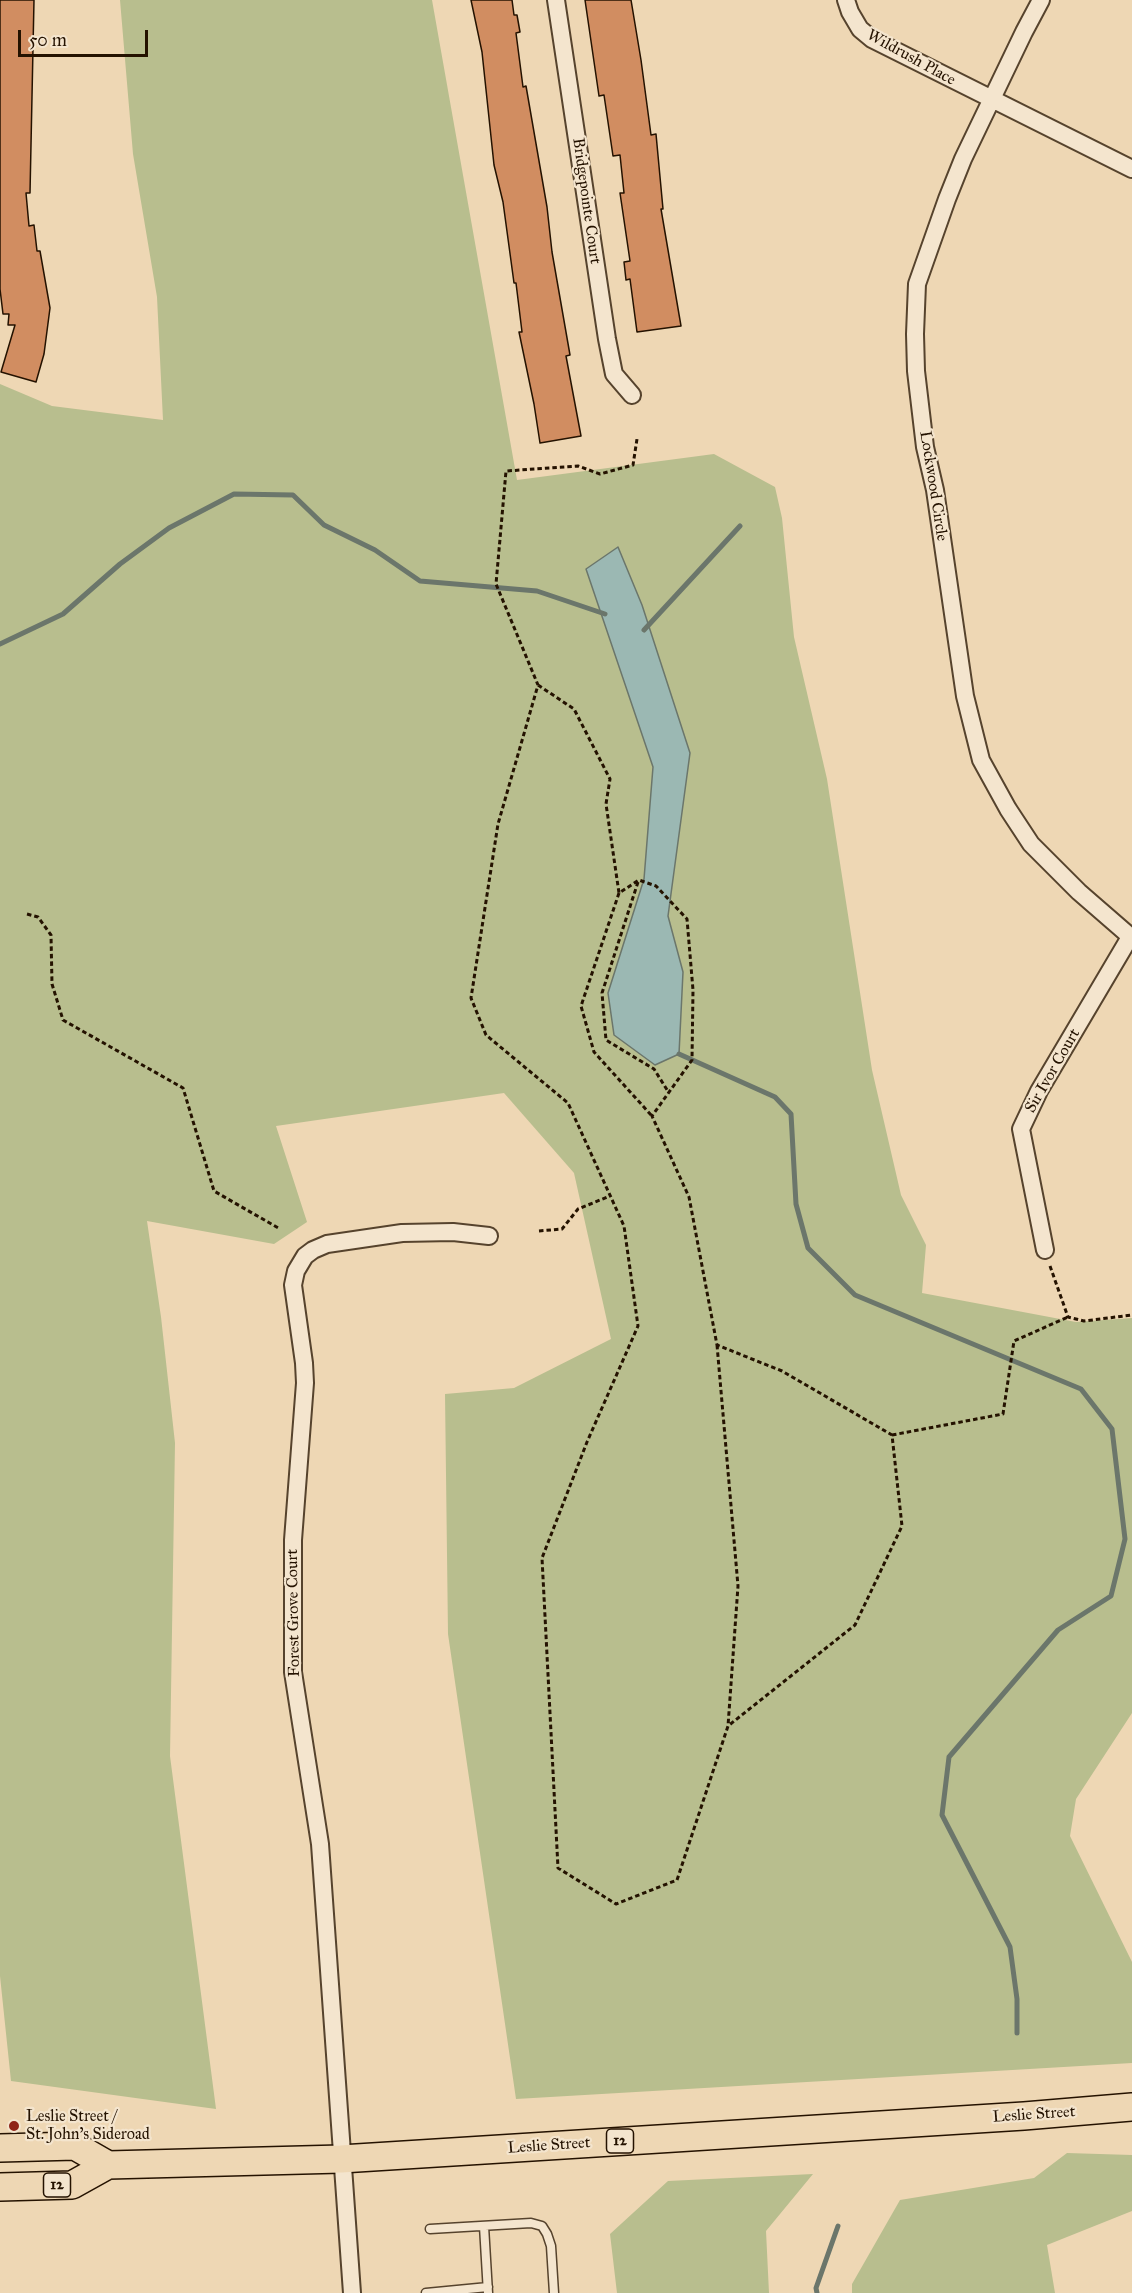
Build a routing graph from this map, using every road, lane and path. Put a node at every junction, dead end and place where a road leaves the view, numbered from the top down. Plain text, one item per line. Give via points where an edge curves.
1 (556, 0) edge
2 (846, 0) edge
3 (1041, 0) edge
4 (992, 100) junction
5 (1132, 169) edge
6 (632, 395) dead end
7 (637, 439) dead end
8 (538, 685) junction
9 (639, 880) junction
10 (619, 892) junction
11 (27, 914) dead end
12 (1131, 937) edge
13 (669, 1093) junction
14 (652, 1116) junction
15 (610, 1196) junction
16 (280, 1229) dead end
17 (539, 1231) dead end
18 (489, 1236) dead end
19 (1045, 1250) joint
20 (1132, 1315) edge
21 (1068, 1317) junction
22 (717, 1345) junction
23 (892, 1435) junction
24 (728, 1726) junction
25 (1132, 2107) edge
26 (0, 2148) edge
27 (341, 2159) junction
28 (108, 2165) junction
29 (0, 2187) edge
30 (484, 2226) junction
31 (430, 2229) dead end
32 (488, 2290) edge
33 (352, 2293) edge
34 (426, 2293) edge
35 (554, 2293) edge

1 - 6 street, Bridgepointe Court via 609,351 614,374
2 - 4 street, Wildrush Place via 860,29 872,39
3 - 4 street, Lockwood Circle
4 - 5 street, Wildrush Place
4 - 12 street, Lockwood Circle via 947,199 917,284 916,371 965,696 981,760 1031,844
7 - 8 path via 633,465 600,474 578,466 506,471 496,584
8 - 10 path via 574,709 610,779 606,804
8 - 15 path via 498,824 471,998 486,1035 568,1103
9 - 10 path
9 - 13 path via 656,886 687,919 693,990 692,1060
9 - 13 path via 602,993 606,1040 654,1070
10 - 14 path via 581,1006 594,1052
11 - 16 path via 38,917 51,935 52,984 63,1020 183,1088 214,1191
12 - 19 street, Sir Ivor Court via 1039,1091 1021,1129
13 - 14 path
14 - 22 path via 689,1197
15 - 17 path via 578,1209 562,1229
15 - 24 path via 624,1226 638,1326 542,1558 558,1868 616,1904 677,1880
18 - 27 street, Forest Grove Court via 402,1233 327,1244 307,1255 294,1278 305,1383 293,1540 293,1672 320,1844
19 - 21 path
20 - 21 path via 1084,1321
21 - 23 path via 1014,1341 1003,1414
22 - 23 path via 782,1371
22 - 24 path via 738,1586
23 - 24 path via 902,1526 855,1625
25 - 27 main road, Leslie Street / 12
26 - 28 main road via 75,2146
27 - 28 main road, Leslie Street / 12
27 - 33 street, Forest Grove Court
28 - 29 main road, Leslie Street / 12 via 72,2185
30 - 31 lane
30 - 32 lane
30 - 35 lane via 542,2226 551,2246
32 - 34 lane

